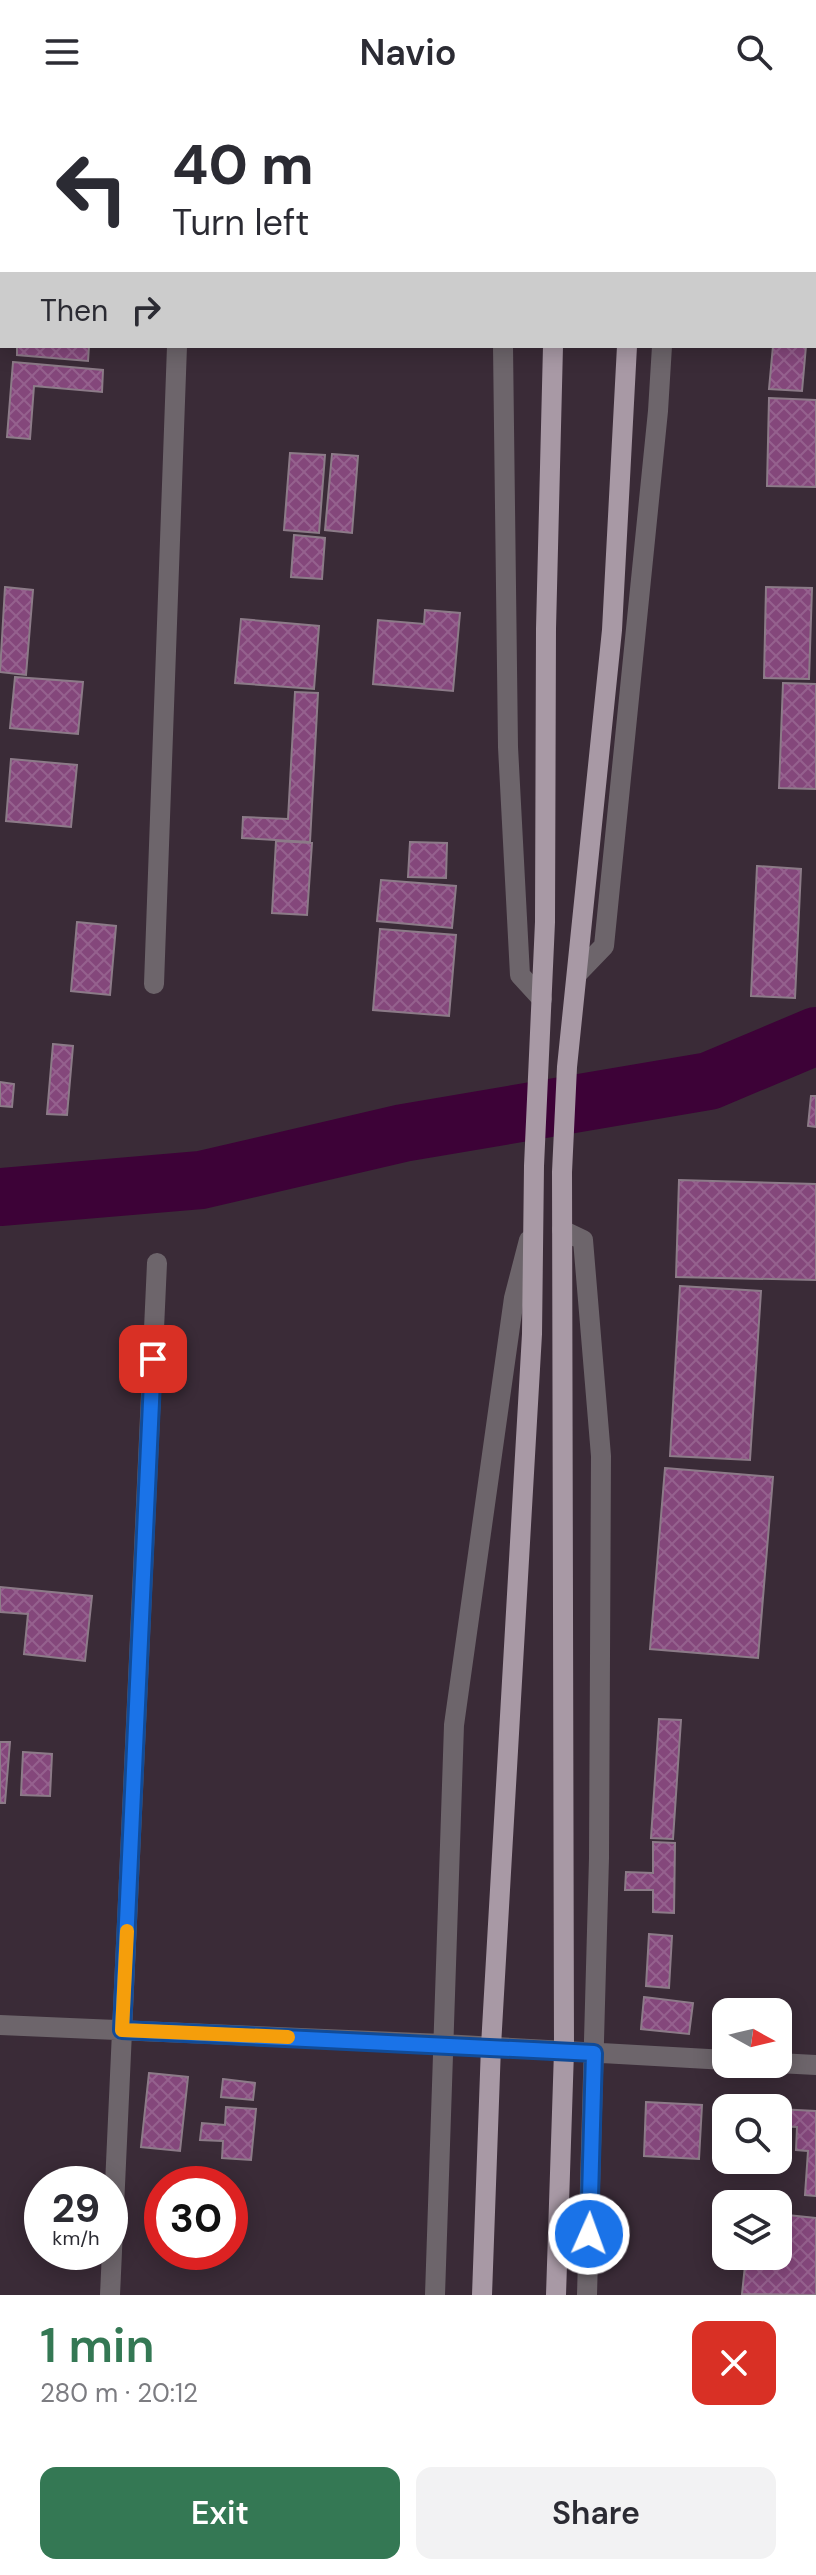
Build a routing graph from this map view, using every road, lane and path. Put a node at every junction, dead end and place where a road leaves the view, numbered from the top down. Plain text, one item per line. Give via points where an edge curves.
1 (177, 348) edge
2 (503, 348) edge
3 (553, 348) edge
4 (627, 348) edge
5 (662, 348) edge
6 (577, 974) junction
7 (154, 984) dead end
8 (542, 999) junction
9 (533, 1225) junction
10 (562, 1230) junction
11 (157, 1263) dead end
12 (0, 2025) edge
13 (122, 2030) junction
14 (443, 2044) junction
15 (491, 2046) junction
16 (564, 2051) junction
17 (594, 2053) junction
18 (712, 2059) edge
19 (792, 2064) edge
20 (816, 2065) edge
21 (110, 2295) edge
22 (435, 2295) edge
23 (482, 2295) edge
24 (556, 2295) edge
25 (587, 2295) edge

1 - 7 street
2 - 8 street via 508,747 520,975
3 - 8 main road
4 - 6 main road via 612,630
5 - 6 street via 604,946
6 - 10 main road via 567,1067
8 - 9 main road
9 - 14 street via 514,1298 454,1725
9 - 15 main road
10 - 16 main road
10 - 17 street via 583,1240 601,1456
11 - 13 street
12 - 13 street
13 - 14 street
13 - 21 street
14 - 15 street
14 - 22 street
15 - 16 street
15 - 23 main road
16 - 17 street
16 - 24 main road
17 - 18 street
17 - 25 street
19 - 20 street

